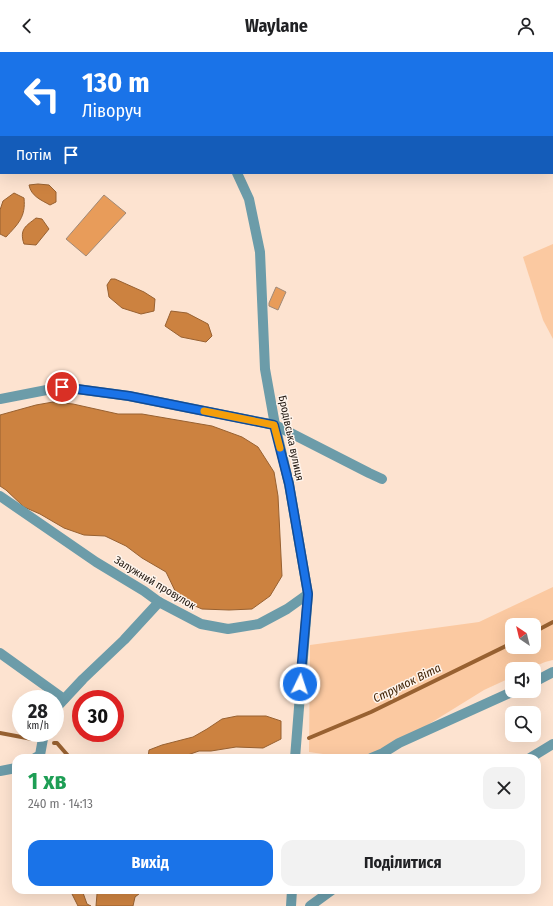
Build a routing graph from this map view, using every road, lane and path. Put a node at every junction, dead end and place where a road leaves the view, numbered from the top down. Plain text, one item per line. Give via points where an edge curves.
1 (237, 174) edge
2 (0, 399) edge
3 (274, 425) junction
4 (382, 479) dead end
5 (0, 496) edge
6 (308, 594) junction
7 (159, 602) junction
8 (0, 653) edge
9 (553, 672) edge
10 (541, 678) edge
11 (51, 690) edge
12 (505, 695) edge
13 (64, 699) edge
14 (42, 742) edge
15 (553, 744) edge
16 (40, 754) edge
17 (295, 754) edge
18 (381, 754) edge
19 (537, 754) edge
20 (12, 769) edge
21 (0, 771) edge
22 (292, 894) edge
23 (326, 894) edge
24 (291, 906) edge
25 (310, 906) edge

1 - 3 street, Бродівська вулиця via 249,199 260,252 265,369
2 - 3 street via 62,387 129,396
3 - 4 street
3 - 6 street, Бродівська вулиця via 289,484
5 - 7 street, Залужний провулок
6 - 7 street, Залужний провулок via 287,609 258,624 228,629 201,624
6 - 17 street, Бродівська вулиця
7 - 13 street
8 - 11 street
9 - 10 street
12 - 18 street via 399,743
14 - 16 street
15 - 19 street
20 - 21 street
22 - 24 street
23 - 25 street

